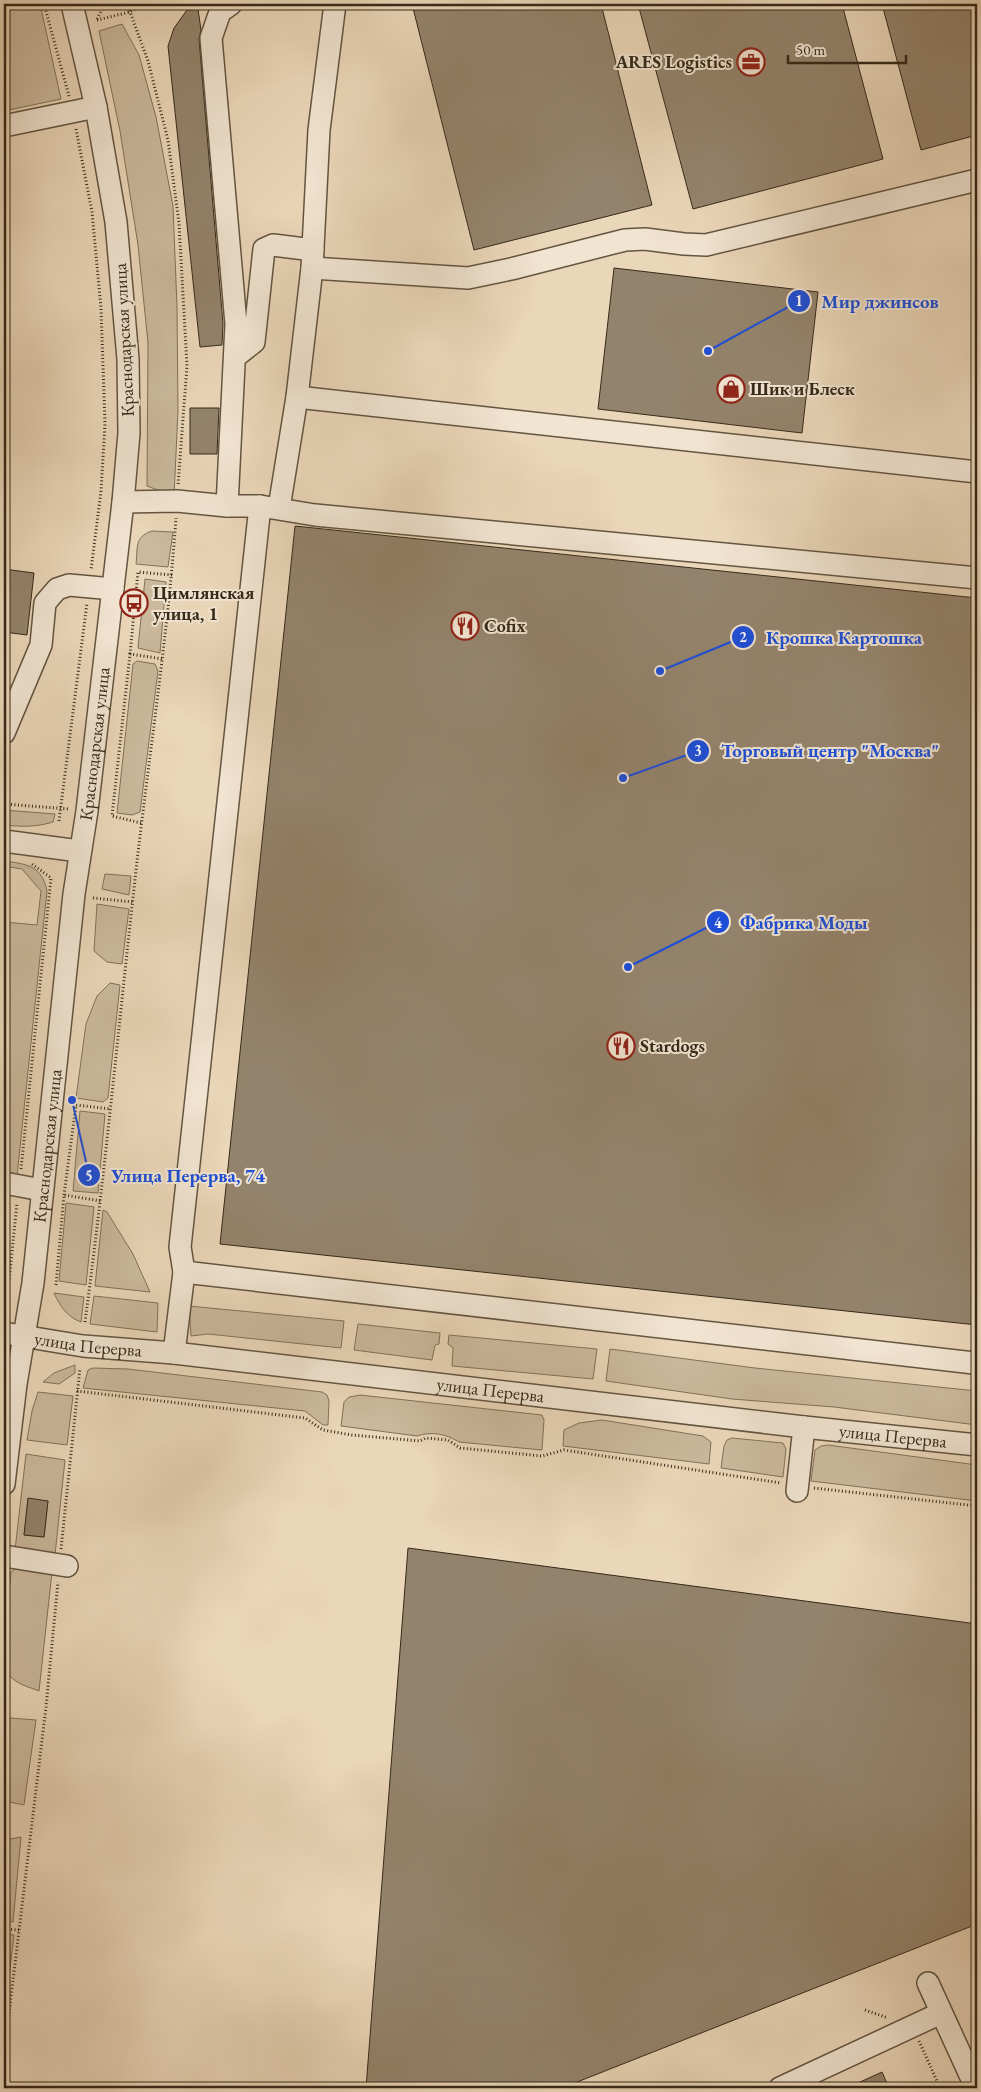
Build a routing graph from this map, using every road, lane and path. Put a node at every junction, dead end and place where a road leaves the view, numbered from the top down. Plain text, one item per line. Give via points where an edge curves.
1 (44, 4) edge
2 (72, 4) edge
3 (105, 4) edge
4 (121, 4) edge
5 (144, 4) edge
6 (231, 4) edge
7 (335, 4) edge
8 (130, 12) junction
9 (96, 107) junction
10 (73, 112) junction
11 (4, 126) edge
12 (977, 180) edge
13 (312, 259) junction
14 (235, 358) junction
15 (296, 397) junction
16 (977, 472) edge
17 (177, 501) junction
18 (123, 502) junction
19 (226, 506) junction
20 (270, 506) junction
21 (172, 575) junction
22 (977, 578) edge
23 (89, 586) junction
24 (113, 589) junction
25 (130, 654) junction
26 (163, 659) junction
27 (4, 733) edge
28 (4, 804) edge
29 (60, 809) junction
30 (69, 809) dead end
31 (59, 821) dead end
32 (142, 823) junction
33 (4, 841) edge
34 (79, 850) junction
35 (29, 861) dead end
36 (93, 898) dead end
37 (133, 902) junction
38 (111, 1109) junction
39 (12, 1184) edge
40 (42, 1190) junction
41 (64, 1196) junction
42 (100, 1202) junction
43 (184, 1272) junction
44 (4, 1280) edge
45 (56, 1285) dead end
46 (85, 1322) dead end
47 (14, 1334) edge
48 (174, 1353) junction
49 (977, 1360) edge
50 (80, 1368) dead end
51 (77, 1391) junction
52 (804, 1427) junction
53 (977, 1446) edge
54 (4, 1484) edge
55 (797, 1488) junction
56 (977, 1506) edge
57 (4, 1556) edge
58 (63, 1565) junction
59 (4, 1929) edge
60 (19, 1930) junction
61 (928, 1983) dead end
62 (4, 2011) edge
63 (9, 2012) junction
64 (941, 2013) junction
65 (4, 2055) edge
66 (780, 2088) edge
67 (976, 2088) edge

1 - 10 path
2 - 9 street, Краснодарская улица
3 - 8 path via 97,20
4 - 8 path
5 - 8 path
6 - 14 street via 220,12 211,38 236,324
7 - 13 street via 319,130
8 - 17 path via 148,61 168,140 179,223 187,366
9 - 10 street
9 - 18 street, Краснодарская улица via 116,222 128,358 129,432
10 - 11 street
10 - 23 path via 92,212 101,308 105,424 101,491
12 - 13 street via 706,245 625,240 468,278
13 - 14 street via 273,245 264,249 254,342
13 - 15 street
14 - 19 street
15 - 16 street
15 - 20 street
17 - 18 street
17 - 19 street
17 - 21 path
18 - 24 street, Краснодарская улица
19 - 20 street
20 - 22 street via 315,515
20 - 43 street via 180,1247
21 - 25 path via 138,572
21 - 26 path
23 - 24 street
23 - 27 street via 70,584 57,589 45,603 41,645
23 - 29 path
24 - 34 street, Краснодарская улица via 87,811
25 - 26 path
25 - 32 path via 112,816
26 - 32 path
28 - 29 path
29 - 30 path
29 - 31 path
32 - 37 path
33 - 34 street
34 - 40 street, Краснодарская улица
35 - 39 path via 51,878
36 - 37 path
37 - 38 path
38 - 41 path via 76,1105
38 - 42 path
39 - 40 street
39 - 44 path via 9,1281
40 - 47 street, Краснодарская улица via 33,1283
41 - 42 path
41 - 45 path
42 - 46 path
43 - 48 street
43 - 49 street via 974,1363
47 - 48 street, улица Перерва via 82,1346
47 - 54 street, Краснодарская улица
48 - 52 street, улица Перерва
50 - 51 path
51 - 55 path via 305,1418 323,1430 352,1435 448,1440 460,1448 542,1456 564,1450
51 - 58 path
52 - 53 street, улица Перерва
52 - 55 street
55 - 56 path
57 - 58 street
58 - 60 path
59 - 60 path
60 - 63 path
61 - 64 street
62 - 63 path
63 - 65 path
64 - 66 street
64 - 67 street

